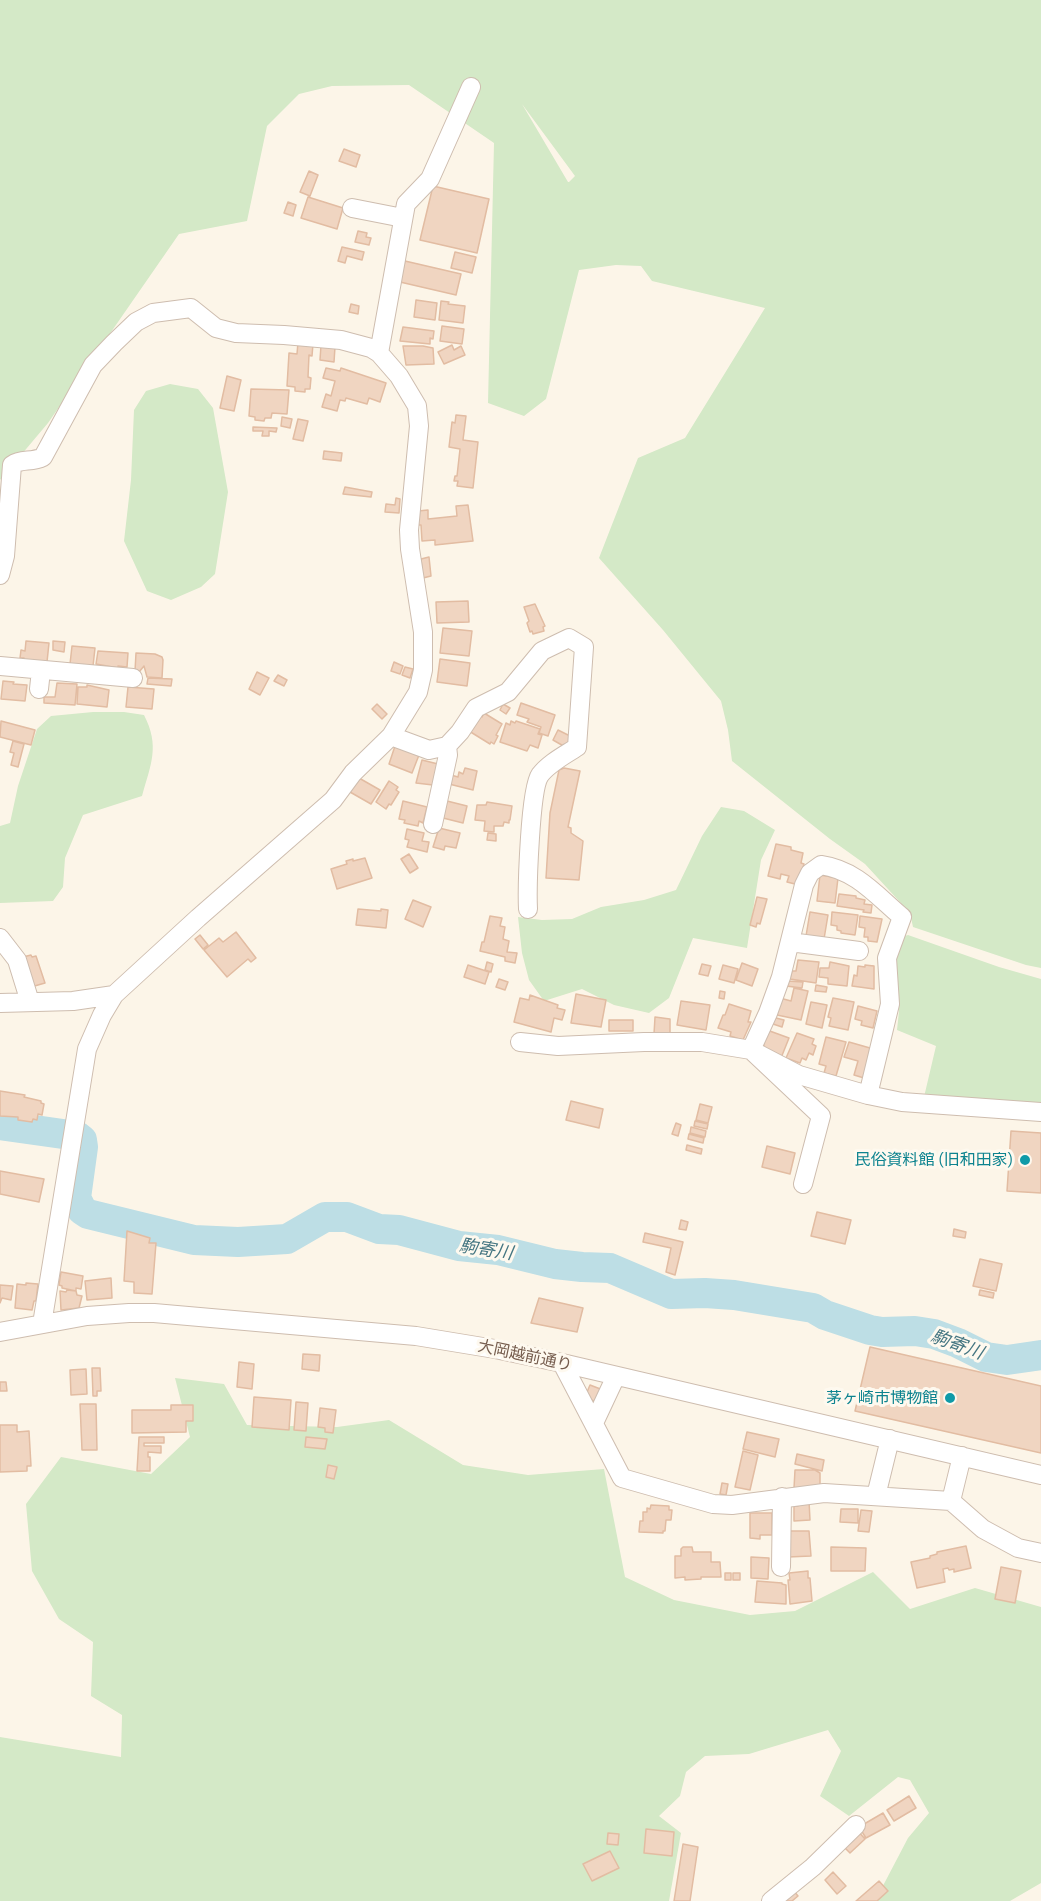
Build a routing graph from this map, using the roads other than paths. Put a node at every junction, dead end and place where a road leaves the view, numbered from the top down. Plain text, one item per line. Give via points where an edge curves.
1 (471, 87) dead end
2 (352, 208) dead end
3 (403, 218) junction
4 (379, 353) junction
5 (0, 575) edge
6 (0, 666) edge
7 (41, 670) junction
8 (122, 682) dead end
9 (39, 689) dead end
10 (391, 736) junction
11 (447, 746) junction
12 (433, 824) dead end
13 (528, 909) dead end
14 (0, 938) edge
15 (790, 942) junction
16 (859, 951) dead end
17 (114, 996) junction
18 (30, 1002) junction
19 (0, 1003) edge
20 (520, 1042) dead end
21 (751, 1050) junction
22 (868, 1095) junction
23 (1041, 1112) edge
24 (803, 1184) dead end
25 (42, 1324) junction
26 (0, 1332) edge
27 (562, 1363) junction
28 (616, 1376) junction
29 (594, 1423) junction
30 (890, 1439) junction
31 (962, 1456) junction
32 (1041, 1475) edge
33 (876, 1496) junction
34 (782, 1497) junction
35 (951, 1501) junction
36 (1041, 1553) edge
37 (782, 1567) dead end
38 (856, 1825) dead end
39 (771, 1901) edge

1 - 3 street via 430,179 406,204
2 - 3 street
3 - 4 street
4 - 5 street via 342,340 236,333 216,328 191,308 153,313 136,322 93,365 43,457 18,460 12,465
4 - 10 street via 417,406 419,426 409,530 423,632 423,670 418,692
6 - 7 street
7 - 8 street
7 - 9 street
10 - 11 street via 429,750
10 - 17 street via 353,773 333,801
11 - 12 street
11 - 13 street via 476,708 508,692 542,651 569,638 584,647 577,747 538,777 526,888
14 - 18 street via 17,960
15 - 16 street
15 - 21 street via 768,1013
15 - 22 street via 804,885 810,873 821,865 853,874 902,917 887,958 890,1004
17 - 18 street
17 - 25 street via 87,1050
18 - 19 street
20 - 21 street via 558,1046 702,1042
21 - 22 street via 799,1075
21 - 24 street via 820,1116
22 - 23 street via 902,1102
25 - 26 street, 大岡越前通り
25 - 27 street, 大岡越前通り via 108,1314 181,1315 416,1336
27 - 28 street, 大岡越前通り
27 - 29 street
28 - 29 street
28 - 30 street, 大岡越前通り
29 - 34 street via 622,1478 713,1504
30 - 31 street, 大岡越前通り
30 - 33 street
31 - 32 street, 大岡越前通り
31 - 35 street
33 - 34 street via 824,1493
33 - 35 street
34 - 37 street
35 - 36 street via 983,1529 1018,1548
38 - 39 street

